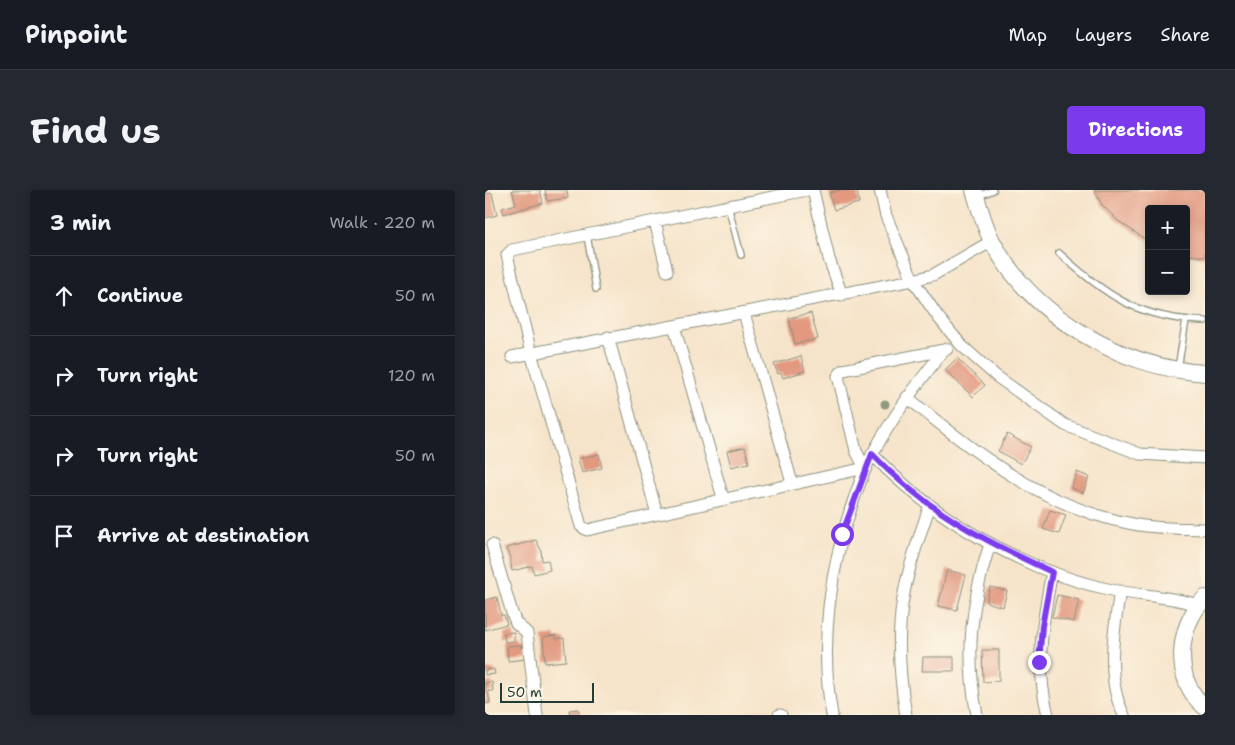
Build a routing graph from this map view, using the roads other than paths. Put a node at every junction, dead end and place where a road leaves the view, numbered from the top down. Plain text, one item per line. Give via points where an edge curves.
1 (807, 190) edge
2 (813, 190) edge
3 (880, 190) edge
4 (993, 190) edge
5 (975, 194) edge
6 (728, 206) junction
7 (655, 221) junction
8 (587, 235) junction
9 (992, 241) junction
10 (1059, 253) dead end
11 (741, 255) dead end
12 (667, 271) dead end
13 (913, 280) junction
14 (597, 289) dead end
15 (842, 295) junction
16 (744, 313) junction
17 (1186, 320) junction
18 (1205, 321) edge
19 (674, 326) junction
20 (608, 337) junction
21 (962, 346) junction
22 (944, 350) junction
23 (531, 353) junction
24 (512, 356) dead end
25 (1178, 371) junction
26 (1205, 373) edge
27 (907, 398) junction
28 (872, 454) junction
29 (1205, 458) edge
30 (865, 468) junction
31 (792, 483) junction
32 (723, 498) junction
33 (930, 506) junction
34 (657, 514) junction
35 (1205, 529) edge
36 (990, 544) junction
37 (492, 546) dead end
38 (1052, 572) junction
39 (1120, 591) junction
40 (1202, 601) edge
41 (1199, 709) edge
42 (537, 715) edge
43 (833, 715) edge
44 (906, 715) edge
45 (977, 715) edge
46 (1048, 715) edge
47 (1124, 715) edge

1 - 6 street
2 - 15 street via 829,259
3 - 13 street via 886,216
4 - 5 lane
5 - 9 street
6 - 7 street
6 - 11 lane
7 - 8 street
7 - 12 street
8 - 14 lane
8 - 23 street via 512,250 507,255
9 - 13 street via 933,275
9 - 25 street via 1020,281 1052,313 1091,339 1141,361
10 - 17 lane via 1093,284 1120,301 1152,313
13 - 15 street
13 - 21 street
15 - 16 street
16 - 19 street
16 - 31 street
17 - 18 lane
17 - 25 lane
19 - 20 street
19 - 32 street
20 - 23 street
20 - 34 street
21 - 22 street
21 - 29 street via 995,376 1065,425 1140,454
22 - 27 street
22 - 30 street via 843,370 838,376 856,451
23 - 24 street
23 - 34 street via 581,526 587,530
25 - 26 street
27 - 28 street
27 - 35 street via 974,452 1077,509 1133,524
28 - 30 street
28 - 33 street
30 - 31 street
30 - 43 street via 842,534 827,616
31 - 32 street
32 - 34 street
33 - 36 street
33 - 44 street via 912,559 902,606 901,686
36 - 38 street
36 - 45 street via 971,620 971,683
37 - 42 street via 512,613 527,632
38 - 39 street
38 - 46 street via 1039,662
39 - 40 street
39 - 47 street via 1111,645 1115,684
40 - 41 street via 1187,623 1182,644 1183,666

